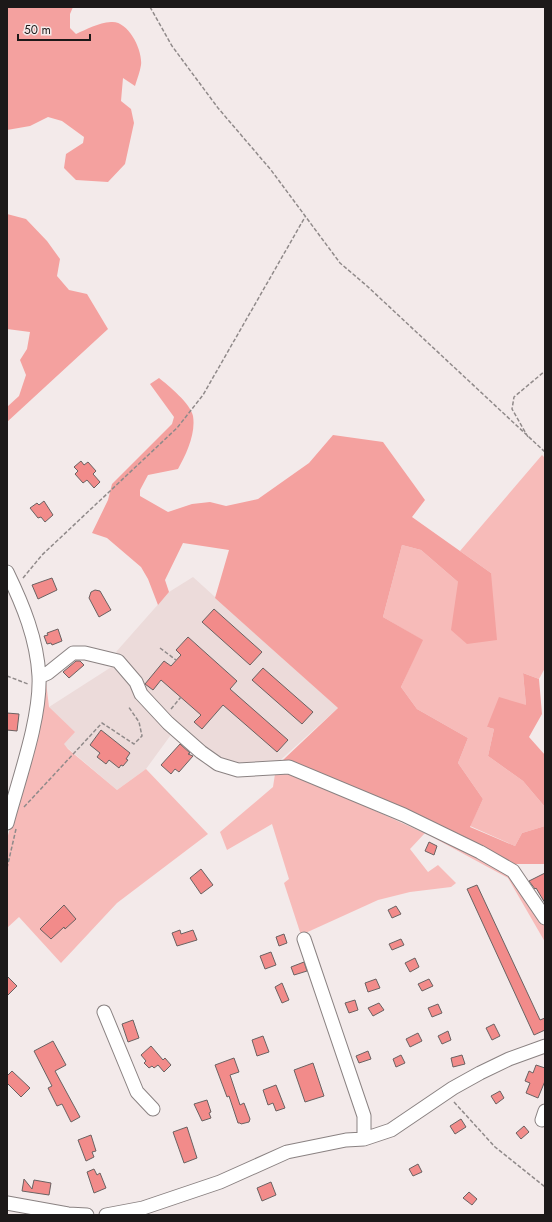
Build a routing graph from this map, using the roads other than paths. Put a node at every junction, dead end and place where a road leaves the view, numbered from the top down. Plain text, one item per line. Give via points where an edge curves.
1 (7, 572) edge
2 (39, 682) junction
3 (12, 824) edge
4 (545, 918) edge
5 (304, 939) dead end
6 (104, 1012) dead end
7 (545, 1046) edge
8 (153, 1109) dead end
9 (364, 1139) junction
10 (7, 1203) edge
11 (87, 1215) edge
12 (106, 1215) edge

1 - 2 street via 26,612 37,658
2 - 3 street via 31,736
2 - 4 street via 73,653 85,653 118,661 136,682 141,694 168,723 218,764 238,770 289,767 404,815 514,871
5 - 9 street via 364,1116
6 - 8 street via 136,1092
7 - 9 street via 509,1059 446,1093 391,1130
9 - 12 street via 346,1140 287,1152 220,1182 143,1208
10 - 11 street

